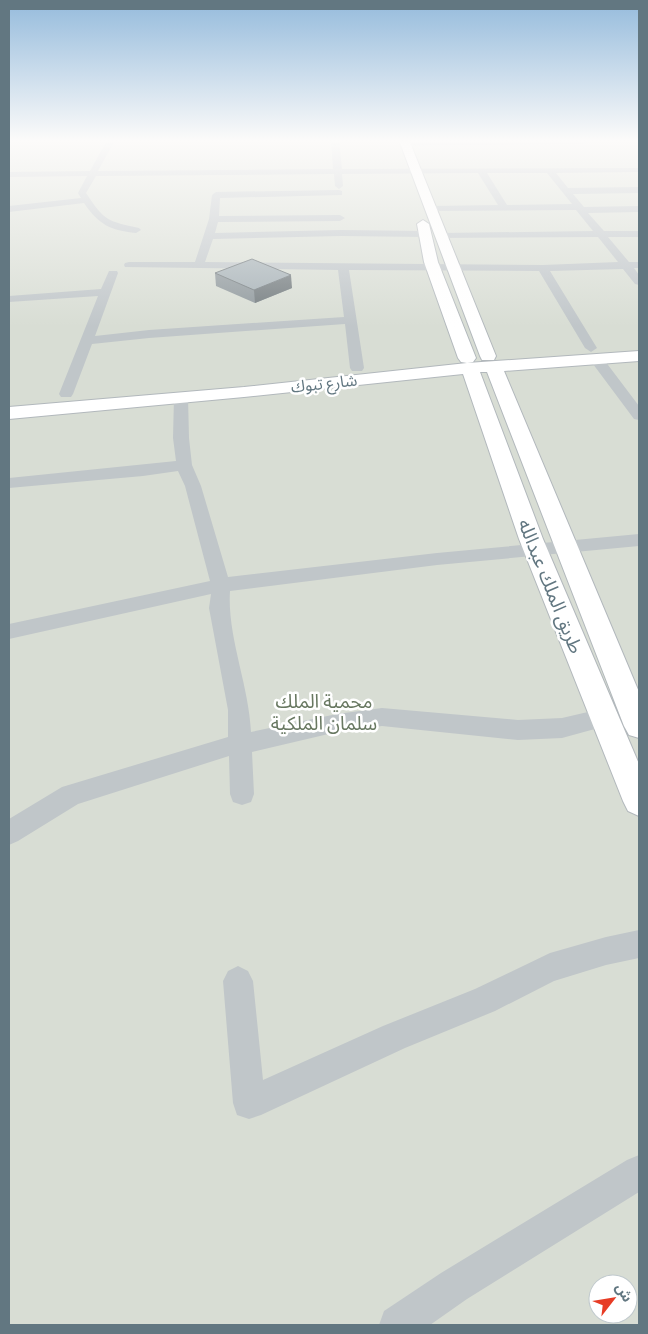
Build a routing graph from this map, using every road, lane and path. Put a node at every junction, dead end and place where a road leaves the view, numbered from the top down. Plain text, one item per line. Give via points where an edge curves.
1 (67, 202) edge
2 (88, 202) edge
3 (215, 202) edge
4 (298, 202) edge
5 (340, 202) edge
6 (419, 202) edge
7 (427, 202) edge
8 (500, 202) edge
9 (575, 202) edge
10 (340, 206) junction
11 (504, 208) junction
12 (9, 209) edge
13 (431, 209) junction
14 (581, 209) junction
15 (639, 209) edge
16 (214, 219) junction
17 (136, 230) dead end
18 (341, 233) junction
19 (425, 234) junction
20 (639, 234) edge
21 (601, 235) junction
22 (208, 236) junction
23 (442, 236) junction
24 (129, 265) dead end
25 (626, 265) junction
26 (639, 265) edge
27 (199, 266) junction
28 (433, 266) junction
29 (343, 267) junction
30 (454, 267) junction
31 (543, 268) junction
32 (113, 273) dead end
33 (639, 282) edge
34 (106, 292) junction
35 (9, 299) edge
36 (349, 320) junction
37 (87, 341) junction
38 (639, 344) edge
39 (594, 354) junction
40 (639, 356) edge
41 (480, 362) junction
42 (357, 368) junction
43 (66, 394) junction
44 (180, 398) junction
45 (9, 400) edge
46 (9, 413) edge
47 (639, 416) edge
48 (184, 465) junction
49 (9, 483) edge
50 (639, 540) edge
51 (566, 547) junction
52 (535, 549) junction
53 (221, 585) junction
54 (9, 632) edge
55 (604, 717) junction
56 (639, 726) edge
57 (241, 744) junction
58 (242, 794) dead end
59 (639, 801) edge
60 (9, 834) edge
61 (639, 944) edge
62 (238, 981) dead end
63 (639, 1172) edge
64 (398, 1325) edge

1 - 12 street
2 - 17 street via 103,221 114,228
3 - 16 street
4 - 10 street
5 - 10 street
6 - 19 main road, طريق الملك عبدالله
7 - 13 main road, طريق الملك عبدالله
8 - 11 street
9 - 14 street
10 - 16 street
10 - 18 street
11 - 13 street
11 - 14 street
13 - 23 main road, طريق الملك عبدالله
14 - 15 street
14 - 21 street
16 - 22 street
18 - 19 street
18 - 22 street
19 - 28 main road, طريق الملك عبدالله
20 - 21 street
21 - 23 street
21 - 25 street
22 - 27 street
23 - 30 main road, طريق الملك عبدالله
24 - 27 street
25 - 26 street
25 - 31 street
25 - 33 street
27 - 29 street
28 - 29 street
28 - 30 street
28 - 41 main road, طريق الملك عبدالله
29 - 36 street
30 - 31 street
30 - 41 main road, طريق الملك عبدالله
31 - 39 street
32 - 34 street
34 - 35 street
34 - 37 street
36 - 37 street
36 - 42 street
37 - 43 street
38 - 39 main road, شارع تبوك
39 - 40 main road, شارع تبوك
39 - 41 main road, شارع تبوك
39 - 47 street
41 - 42 main road, شارع تبوك
41 - 44 main road, شارع تبوك
41 - 51 main road, طريق الملك عبدالله
41 - 52 main road, طريق الملك عبدالله
42 - 43 main road, شارع تبوك
43 - 45 main road, شارع تبوك
44 - 46 main road, شارع تبوك
44 - 48 street
48 - 49 street
48 - 53 street
50 - 51 street
51 - 52 street
51 - 56 main road, طريق الملك عبدالله
52 - 53 street
52 - 55 main road, طريق الملك عبدالله
53 - 54 street
53 - 57 street via 219,608 239,710
55 - 57 street via 562,728 518,730 382,717 337,723
55 - 59 main road, طريق الملك عبدالله
57 - 58 street
57 - 60 street via 71,795
61 - 62 street via 550,968 249,1103
63 - 64 street via 454,1286

